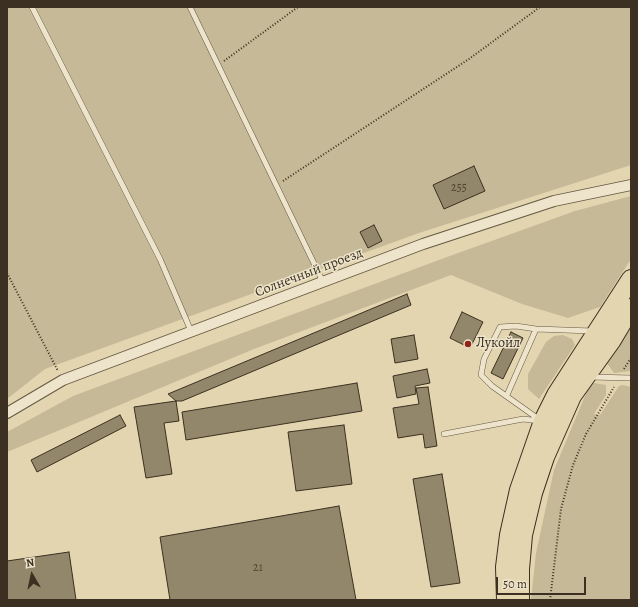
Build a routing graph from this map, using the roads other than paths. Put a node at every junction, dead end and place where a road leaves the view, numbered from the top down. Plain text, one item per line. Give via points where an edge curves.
1 (32, 7) edge
2 (190, 7) edge
3 (631, 185) edge
4 (631, 279) edge
5 (323, 283) junction
6 (631, 308) edge
7 (536, 329) junction
8 (191, 331) junction
9 (596, 332) junction
10 (585, 376) junction
11 (631, 378) edge
12 (507, 395) junction
13 (7, 413) edge
14 (543, 422) junction
15 (444, 434) dead end
16 (506, 600) edge
17 (520, 600) edge

1 - 8 lane via 160,259
2 - 5 lane
3 - 5 street, Солнечный проезд via 554,201 423,244
4 - 9 highway
5 - 8 street, Солнечный проезд
6 - 10 highway via 612,340
7 - 9 lane
7 - 12 lane
7 - 12 lane via 500,327 484,359 481,375 492,386
8 - 13 street, Солнечный проезд via 63,380
9 - 14 highway via 556,395
10 - 11 lane
10 - 17 highway via 560,420 533,493 524,535
12 - 14 lane
14 - 15 lane via 523,419
14 - 16 highway via 519,490 509,535 505,567

